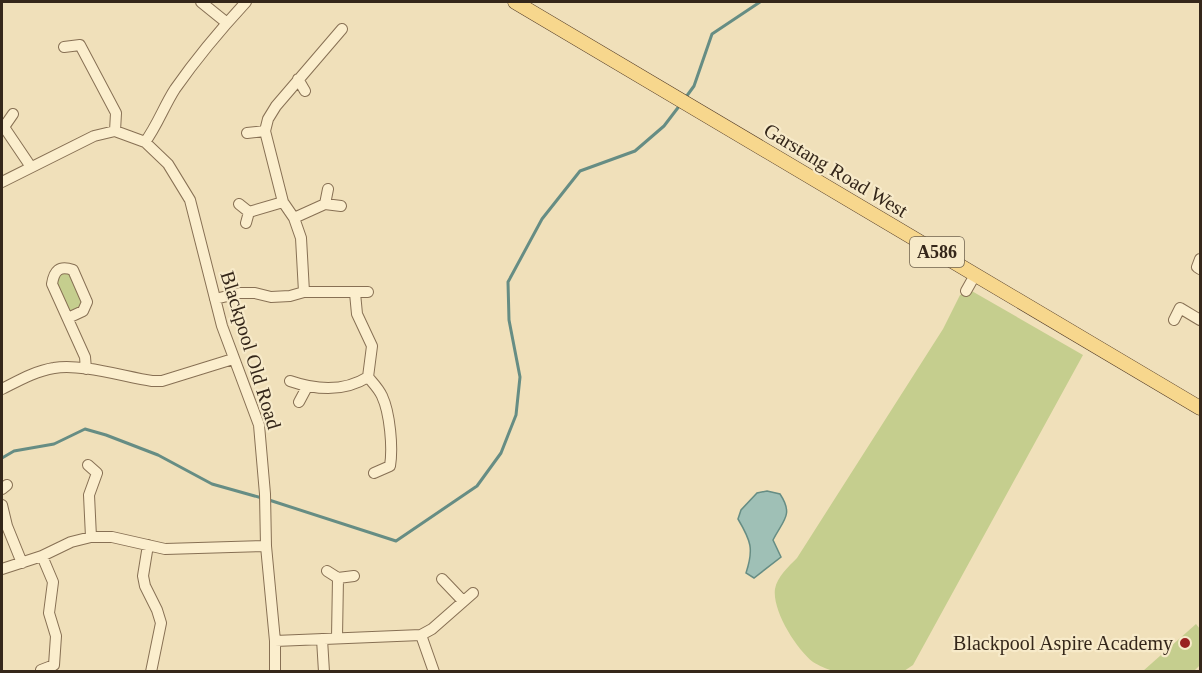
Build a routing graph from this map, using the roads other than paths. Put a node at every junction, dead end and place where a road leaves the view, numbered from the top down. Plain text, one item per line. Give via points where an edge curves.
1 (246, 2) edge
2 (515, 2) edge
3 (203, 3) edge
4 (227, 23) junction
5 (342, 28) dead end
6 (64, 47) dead end
7 (298, 79) junction
8 (305, 90) dead end
9 (13, 114) dead end
10 (115, 131) junction
11 (265, 131) junction
12 (247, 133) dead end
13 (145, 142) junction
14 (31, 167) junction
15 (2, 182) edge
16 (328, 189) dead end
17 (283, 202) junction
18 (239, 204) dead end
19 (325, 204) junction
20 (341, 206) dead end
21 (249, 212) junction
22 (294, 218) junction
23 (246, 223) dead end
24 (1200, 259) edge
25 (1200, 269) edge
26 (975, 275) junction
27 (368, 291) dead end
28 (966, 291) dead end
29 (304, 292) junction
30 (355, 292) junction
31 (215, 299) junction
32 (68, 318) dead end
33 (1174, 320) dead end
34 (1200, 320) edge
35 (233, 358) junction
36 (86, 369) junction
37 (368, 377) junction
38 (290, 381) dead end
39 (307, 387) junction
40 (2, 389) edge
41 (299, 402) dead end
42 (1200, 408) edge
43 (88, 465) dead end
44 (374, 473) dead end
45 (2, 506) edge
46 (91, 537) junction
47 (148, 545) junction
48 (266, 546) junction
49 (42, 556) junction
50 (22, 563) junction
51 (2, 569) edge
52 (327, 571) dead end
53 (354, 576) dead end
54 (338, 578) junction
55 (442, 579) dead end
56 (473, 593) dead end
57 (463, 601) junction
58 (421, 635) junction
59 (337, 638) junction
60 (322, 639) junction
61 (275, 641) junction
62 (59, 668) edge
63 (41, 670) edge
64 (151, 672) edge
65 (275, 672) edge
66 (324, 672) edge
67 (434, 672) edge

1 - 4 street
2 - 26 main road, Garstang Road West / A586
3 - 4 street
4 - 13 street via 174,91
5 - 7 street
6 - 10 street via 80,45 116,113
7 - 8 street
7 - 11 street via 272,112
9 - 14 street via 4,127
10 - 13 street, Blackpool Old Road
10 - 14 street via 94,136
11 - 12 street
11 - 17 street
13 - 31 street, Blackpool Old Road via 168,164 190,200
14 - 15 street
16 - 19 street
17 - 21 street
17 - 22 street
18 - 21 street
19 - 20 street
19 - 22 street
21 - 23 street
22 - 29 street via 301,237
24 - 25 street
26 - 28 street
26 - 42 main road, Garstang Road West / A586
27 - 30 street
29 - 30 street
29 - 31 street via 271,297 240,293
30 - 37 street via 357,314 372,346
31 - 35 street, Blackpool Old Road
32 - 36 street via 85,357
33 - 34 street via 1180,308
35 - 36 street via 162,381
35 - 48 street, Blackpool Old Road via 259,425
36 - 40 street via 57,367
37 - 39 street via 342,388
37 - 44 street via 385,406 394,470
38 - 39 street
39 - 41 street
43 - 46 street via 103,472 89,495
45 - 50 street
46 - 47 street
46 - 49 street
47 - 48 street via 165,549
47 - 64 street via 143,576 161,623
48 - 61 street, Blackpool Old Road
49 - 50 street
49 - 62 street via 53,582 49,613
50 - 51 street
52 - 54 street
53 - 54 street
54 - 59 street
55 - 57 street
56 - 57 street
57 - 58 street
58 - 59 street
58 - 67 street
59 - 60 street
60 - 61 street
60 - 66 street
61 - 65 street, Blackpool Old Road
62 - 63 street

